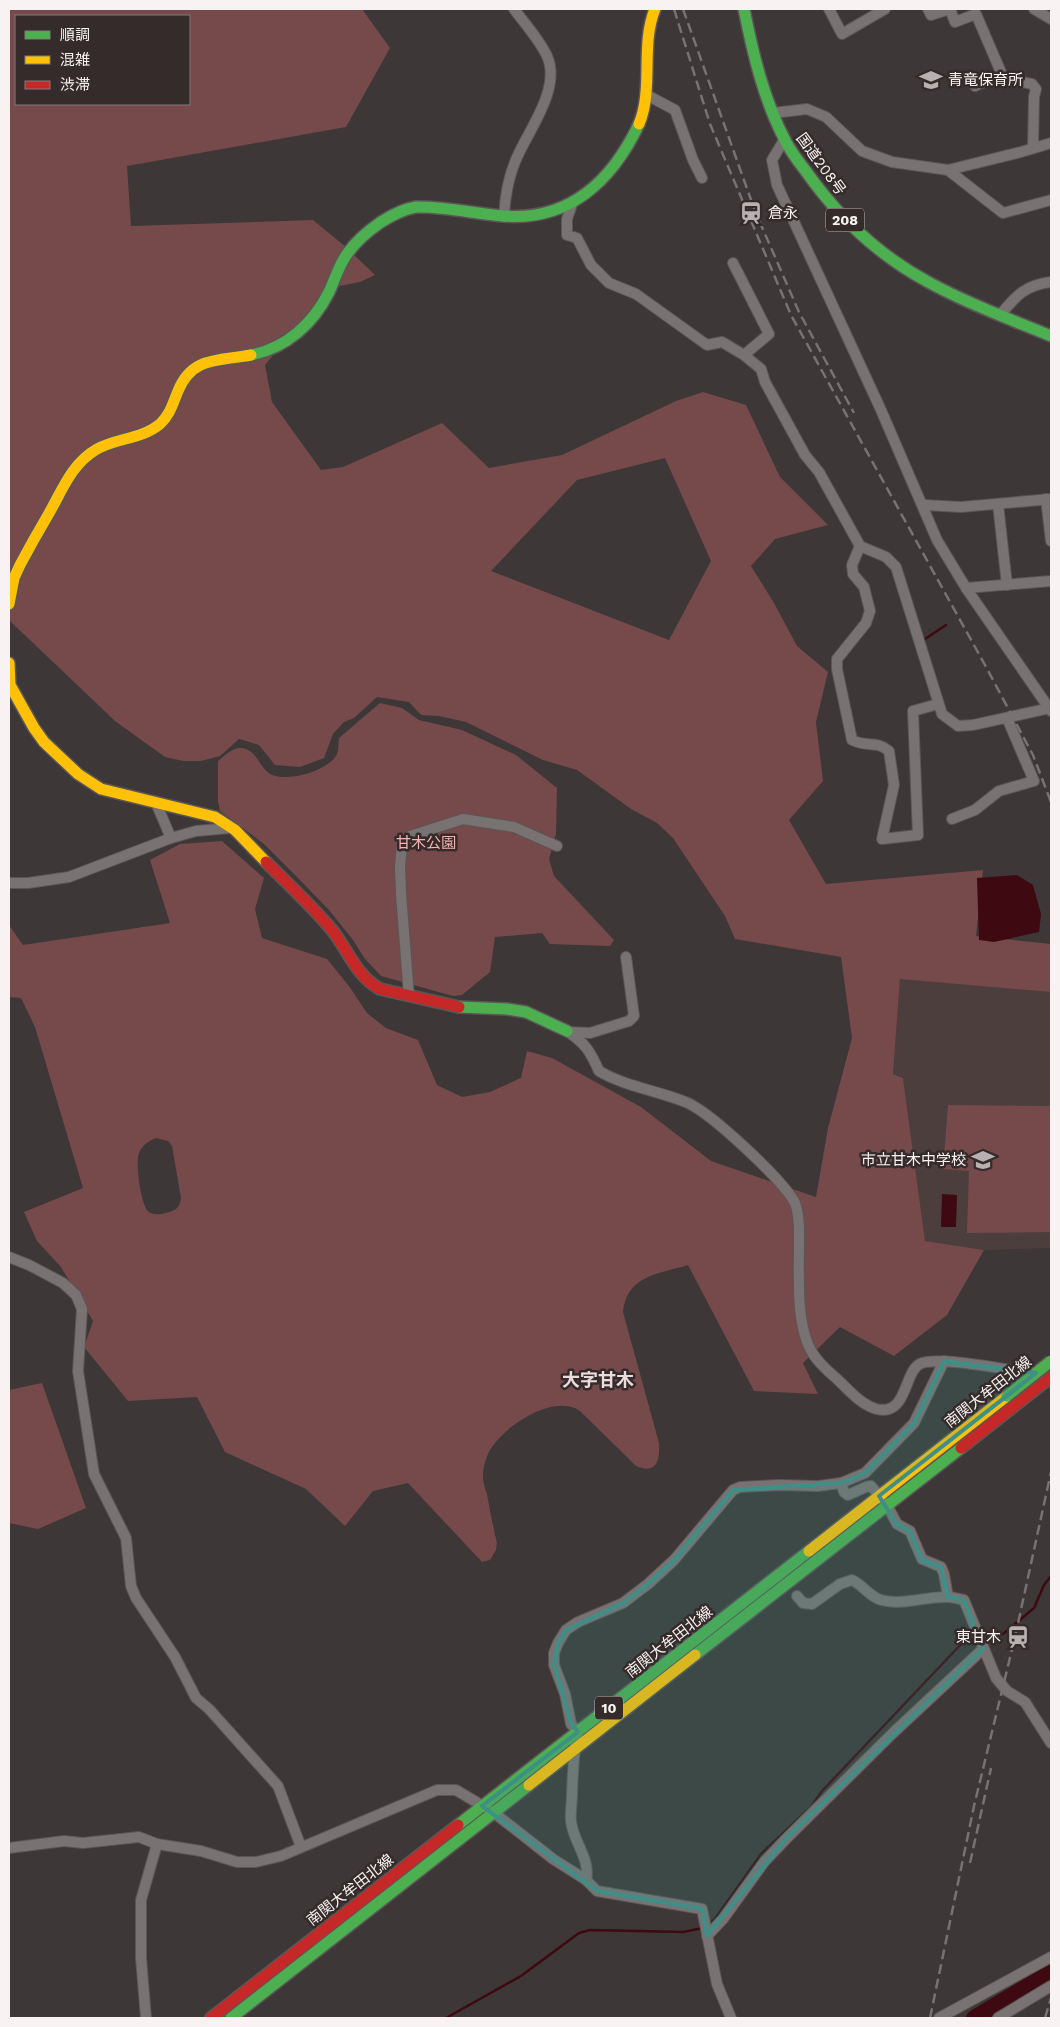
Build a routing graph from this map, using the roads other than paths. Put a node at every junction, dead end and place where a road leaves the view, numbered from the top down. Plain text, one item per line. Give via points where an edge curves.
1 (514, 9) edge
2 (655, 9) edge
3 (744, 9) edge
4 (829, 9) edge
5 (885, 9) edge
6 (928, 9) edge
7 (1034, 9) edge
8 (1051, 19) edge
9 (1003, 77) junction
10 (975, 86) dead end
11 (645, 94) junction
12 (773, 113) junction
13 (784, 140) junction
14 (1051, 143) edge
15 (1033, 148) junction
16 (948, 170) junction
17 (702, 178) dead end
18 (1051, 200) edge
19 (572, 204) junction
20 (504, 217) junction
21 (733, 263) dead end
22 (1051, 282) edge
23 (1000, 315) junction
24 (1051, 336) edge
25 (744, 354) junction
26 (1049, 499) edge
27 (998, 504) junction
28 (924, 505) junction
29 (1051, 541) edge
30 (860, 546) junction
31 (1051, 581) edge
32 (1007, 585) junction
33 (966, 588) junction
34 (9, 604) edge
35 (9, 663) edge
36 (9, 685) edge
37 (938, 704) junction
38 (1050, 710) edge
39 (1006, 718) junction
40 (156, 803) junction
41 (952, 819) dead end
42 (230, 828) junction
43 (170, 838) junction
44 (557, 846) dead end
45 (9, 883) edge
46 (626, 957) dead end
47 (409, 996) junction
48 (567, 1032) junction
49 (9, 1257) edge
50 (944, 1361) junction
51 (1051, 1361) edge
52 (1051, 1376) edge
53 (841, 1483) junction
54 (883, 1501) junction
55 (797, 1596) dead end
56 (948, 1597) junction
57 (983, 1649) junction
58 (578, 1732) junction
59 (1051, 1742) edge
60 (574, 1750) junction
61 (482, 1806) junction
62 (493, 1812) junction
63 (157, 1844) junction
64 (301, 1847) junction
65 (9, 1848) edge
66 (586, 1880) junction
67 (708, 1936) junction
68 (1051, 1957) edge
69 (1051, 1986) edge
70 (146, 2018) edge
71 (210, 2018) edge
72 (231, 2018) edge
73 (731, 2018) edge
74 (939, 2018) edge
75 (998, 2018) edge

1 - 20 street via 548,58 550,73 541,112 518,154 504,196
2 - 11 main road via 650,24
3 - 12 main road, 国道208号 / 208 via 761,82
4 - 5 street via 842,34
6 - 9 street via 931,15 950,9 955,22 976,14
7 - 8 street
9 - 10 street
9 - 15 street via 1032,84 1036,89
11 - 17 street via 675,110
11 - 19 main road via 637,129 607,174
12 - 13 main road, 国道208号 / 208
12 - 16 street via 807,109 826,117 862,151 892,162
13 - 23 main road, 国道208号 / 208 via 811,180 843,218 886,256 946,292
13 - 28 street via 772,160 778,185
14 - 15 street
15 - 16 street
16 - 18 street via 1003,213
19 - 20 main road via 535,216
19 - 25 street via 567,219 567,235 577,238 591,265 609,283 636,294 699,340 707,344 722,342
20 - 34 main road via 424,207 396,214 370,231 348,252 319,309 292,338 270,351 208,362 188,372 169,412 160,423 144,434 89,454 65,480 14,578
21 - 25 street via 769,334
22 - 23 street via 1033,285 1015,296
23 - 24 main road, 国道208号 / 208
25 - 30 street via 760,369 805,455 819,472
26 - 27 street
26 - 29 street
27 - 28 street
27 - 32 street
28 - 33 street via 937,540
30 - 37 street via 886,557 896,567
30 - 37 street via 852,565 853,574 864,587 870,611 866,624 837,659 837,669 852,740 862,745 882,745 889,751 894,785 882,839 918,835 913,711
31 - 32 street
32 - 33 street
33 - 38 street
35 - 36 main road
36 - 40 main road via 44,742 78,774 101,789
37 - 39 street via 942,714 958,726
38 - 39 street
39 - 41 street via 1034,781 999,791 975,810
40 - 42 main road via 215,817
40 - 43 street
42 - 43 street
42 - 47 main road via 332,930 368,983
43 - 45 street via 69,877
44 - 47 street via 514,827 463,819 410,836 402,846 400,866
46 - 48 street via 634,1016 629,1021 590,1033
47 - 48 main road via 455,1007 526,1012
48 - 50 street via 590,1050 599,1071 707,1114 776,1180 795,1204 799,1226 802,1327 807,1344 816,1358 858,1399 886,1410 900,1399 914,1368 921,1362
49 - 64 street via 63,1283 76,1295 82,1309 78,1371 94,1474 126,1538 131,1586 196,1698 278,1786
50 - 52 street
50 - 53 street via 914,1422 865,1473
51 - 54 main road, 南関大牟田北線 / 10, bridge
52 - 54 main road, 南関大牟田北線 / 10
53 - 54 street via 848,1495 871,1486
53 - 58 street via 740,1487 733,1490 674,1560 648,1584 623,1603 566,1630 556,1648 554,1664 572,1724
54 - 56 street via 897,1524 910,1531 922,1558 941,1567
54 - 58 main road, 南関大牟田北線 / 10
54 - 60 main road, 南関大牟田北線 / 10
55 - 56 street via 803,1604 812,1604 840,1584 852,1580 882,1600
56 - 57 street via 964,1600
57 - 59 street via 996,1678 1007,1691 1025,1702
57 - 67 street via 893,1733 765,1861
58 - 60 street
58 - 61 main road, 南関大牟田北線 / 10
60 - 62 main road, 南関大牟田北線 / 10
60 - 66 street via 571,1822 586,1861
61 - 62 street
61 - 64 street via 456,1790 437,1790
61 - 71 main road, 南関大牟田北線 / 10
62 - 66 street via 553,1859
62 - 72 main road, 南関大牟田北線 / 10
63 - 64 street via 237,1862 264,1860
63 - 65 street via 139,1837
63 - 70 street via 141,1900
66 - 67 street via 597,1891 702,1909
67 - 73 street via 717,1984
68 - 74 street
69 - 75 street

